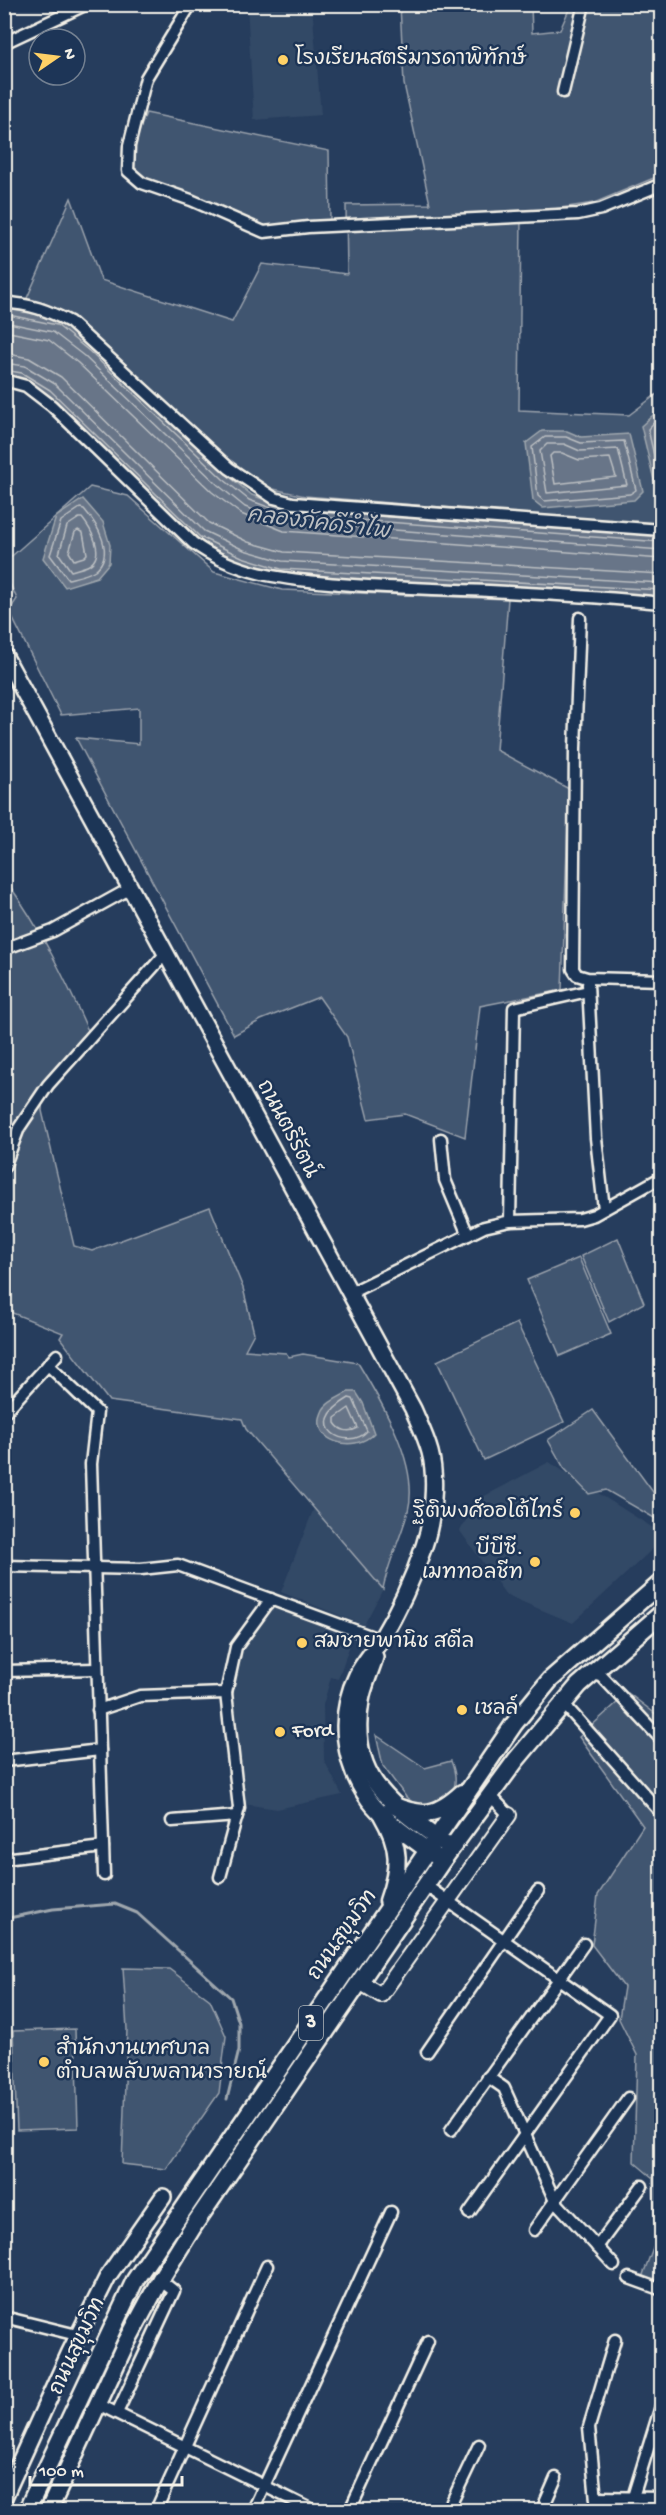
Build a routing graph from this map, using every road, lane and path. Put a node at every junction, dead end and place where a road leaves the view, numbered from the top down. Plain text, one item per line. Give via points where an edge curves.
1 (87, 4) edge
2 (191, 4) edge
3 (584, 4) edge
4 (4, 43) edge
5 (563, 92) dead end
6 (662, 184) edge
7 (4, 303) edge
8 (4, 380) edge
9 (662, 530) edge
10 (662, 603) edge
11 (580, 618) dead end
12 (4, 655) edge
13 (131, 888) junction
14 (4, 949) edge
15 (166, 953) junction
16 (587, 978) junction
17 (662, 980) edge
18 (588, 991) junction
19 (441, 1139) dead end
20 (4, 1167) edge
21 (662, 1177) edge
22 (604, 1209) junction
23 (510, 1221) junction
24 (468, 1235) junction
25 (350, 1293) junction
26 (57, 1355) dead end
27 (48, 1365) junction
28 (4, 1413) edge
29 (4, 1566) edge
30 (94, 1568) junction
31 (662, 1582) edge
32 (271, 1599) junction
33 (662, 1613) edge
34 (381, 1640) junction
35 (97, 1669) junction
36 (596, 1670) junction
37 (4, 1671) edge
38 (226, 1693) junction
39 (563, 1702) junction
40 (98, 1710) junction
41 (662, 1740) edge
42 (100, 1750) junction
43 (4, 1761) edge
44 (478, 1779) junction
45 (490, 1795) junction
46 (387, 1810) junction
47 (662, 1814) edge
48 (509, 1815) joint
49 (237, 1816) junction
50 (172, 1821) dead end
51 (103, 1846) junction
52 (440, 1850) junction
53 (4, 1859) edge
54 (104, 1875) dead end
55 (220, 1877) dead end
56 (426, 1885) junction
57 (538, 1891) dead end
58 (448, 1901) junction
59 (381, 1922) junction
60 (505, 1941) junction
61 (584, 1944) dead end
62 (558, 1978) junction
63 (360, 1982) junction
64 (427, 2052) dead end
65 (488, 2077) junction
66 (628, 2098) dead end
67 (451, 2130) dead end
68 (525, 2134) junction
69 (642, 2186) dead end
70 (163, 2197) dead end
71 (555, 2201) junction
72 (391, 2212) dead end
73 (469, 2214) dead end
74 (534, 2230) dead end
75 (597, 2247) junction
76 (614, 2265) dead end
77 (267, 2266) dead end
78 (629, 2278) dead end
79 (160, 2280) junction
80 (662, 2290) edge
81 (4, 2317) edge
82 (77, 2336) junction
83 (615, 2340) dead end
84 (428, 2341) dead end
85 (662, 2403) edge
86 (98, 2404) junction
87 (117, 2413) junction
88 (478, 2445) dead end
89 (185, 2448) junction
90 (556, 2478) dead end
91 (264, 2486) junction
92 (596, 2497) junction
93 (4, 2498) edge
94 (633, 2498) junction
95 (662, 2498) edge
96 (27, 2511) edge
97 (49, 2511) edge
98 (156, 2511) edge
99 (252, 2511) edge
100 (313, 2511) edge
101 (350, 2511) edge
102 (448, 2511) edge
103 (542, 2511) edge
104 (597, 2511) edge

1 - 4 street
2 - 6 street via 146,78 129,146 128,171 142,183 264,232 578,214
3 - 5 street
7 - 9 street via 46,310 70,322 229,468 274,498
8 - 10 street via 26,386 52,406 193,543 247,572 275,579 381,588
11 - 16 street via 572,960 576,974
12 - 13 main road, ถนนตรีรัตน์
13 - 14 street via 54,931
13 - 15 main road, ถนนตรีรัตน์
15 - 20 street via 48,1085 19,1128
15 - 25 main road, ถนนตรีรัตน์
16 - 17 street
16 - 18 street
18 - 22 street
18 - 23 street via 514,1008
19 - 24 street via 445,1180
21 - 22 street
22 - 23 street via 580,1219
23 - 24 street
24 - 25 street
25 - 34 main road, ถนนตรีรัตน์ via 413,1409 430,1453 434,1490 425,1544
26 - 27 street
27 - 28 street
27 - 30 street via 97,1412 91,1464
29 - 30 street
30 - 32 street via 178,1565
30 - 35 street
31 - 44 highway, ถนนสุขุมวิท / 3 via 550,1680 514,1724
32 - 34 street
32 - 38 street via 236,1647
33 - 36 highway, ถนนสุขุมวิท / 3
34 - 46 main road, ถนนตรีรัตน์ via 361,1700 360,1740 364,1760
35 - 37 street
35 - 40 street
36 - 39 highway, ถนนสุขุมวิท / 3
36 - 41 street
38 - 40 street via 140,1696
38 - 49 street
39 - 45 highway, ถนนสุขุมวิท / 3
39 - 47 street
40 - 42 street
42 - 43 street
42 - 51 street
44 - 46 highway via 442,1809 429,1813
44 - 52 highway, ถนนสุขุมวิท / 3
45 - 48 street
45 - 52 highway, ถนนสุขุมวิท / 3
46 - 52 main road, ถนนตรีรัตน์
46 - 59 highway via 398,1867
48 - 58 street
49 - 50 street
49 - 55 street
51 - 53 street
51 - 54 street
52 - 56 highway, ถนนสุขุมวิท / 3
52 - 59 highway, ถนนสุขุมวิท / 3
56 - 58 street
56 - 63 highway, ถนนสุขุมวิท / 3
57 - 60 street
58 - 60 street
58 - 63 street via 381,1995
59 - 96 highway, ถนนสุขุมวิท / 3 via 135,2280
60 - 62 street
60 - 64 street
61 - 62 street
62 - 65 street
62 - 68 street via 610,2015
63 - 79 highway, ถนนสุขุมวิท / 3
65 - 67 street
65 - 68 street via 504,2088
66 - 71 street
68 - 71 street
68 - 73 street
69 - 75 street
70 - 82 main road via 108,2276
71 - 74 street
71 - 75 street
72 - 91 street
75 - 76 street
77 - 89 street
78 - 80 street
79 - 86 highway, ถนนสุขุมวิท / 3
79 - 87 street via 174,2292
81 - 82 street
82 - 93 main road
83 - 92 street via 590,2427
84 - 101 street
85 - 94 street
86 - 87 street
86 - 97 highway, ถนนสุขุมวิท / 3
87 - 89 street
88 - 102 street
89 - 91 street
89 - 98 street
90 - 103 street
91 - 99 street
91 - 100 street
92 - 94 street
92 - 104 street
94 - 95 street

